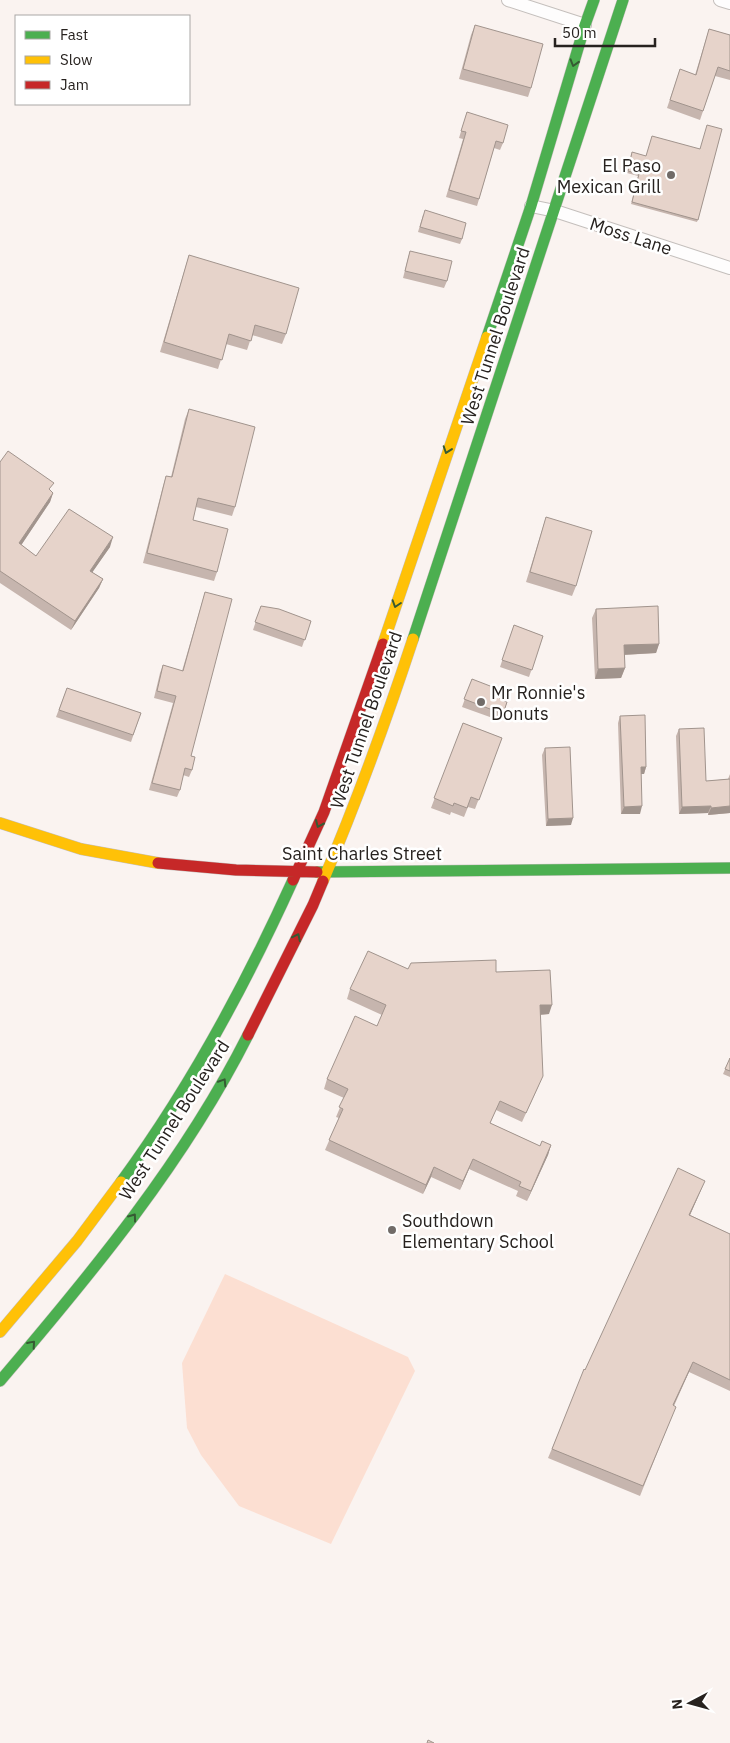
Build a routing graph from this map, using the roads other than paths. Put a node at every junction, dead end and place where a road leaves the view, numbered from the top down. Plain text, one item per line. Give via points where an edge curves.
1 (508, 0) edge
2 (594, 0) edge
3 (623, 0) edge
4 (720, 0) edge
5 (730, 3) edge
6 (585, 25) junction
7 (530, 206) junction
8 (555, 211) junction
9 (730, 268) edge
10 (0, 823) edge
11 (730, 868) edge
12 (297, 872) junction
13 (327, 872) junction
14 (0, 1332) edge
15 (0, 1381) edge

1 - 6 street
2 - 6 main road, West Tunnel Boulevard
3 - 8 main road, West Tunnel Boulevard
4 - 5 street
6 -> 7 main road, West Tunnel Boulevard
7 - 8 street, Moss Lane
7 -> 12 main road, West Tunnel Boulevard via 333,788
8 - 9 street, Moss Lane
8 - 13 main road, West Tunnel Boulevard via 386,722
10 - 12 main road, Saint Charles Street via 62,845 110,856 227,870
11 - 13 main road, Saint Charles Street
12 - 13 main road, Saint Charles Street
12 - 14 main road, West Tunnel Boulevard via 239,993 201,1061 143,1152 77,1241
15 -> 13 main road, West Tunnel Boulevard via 117,1239 175,1158 229,1072

